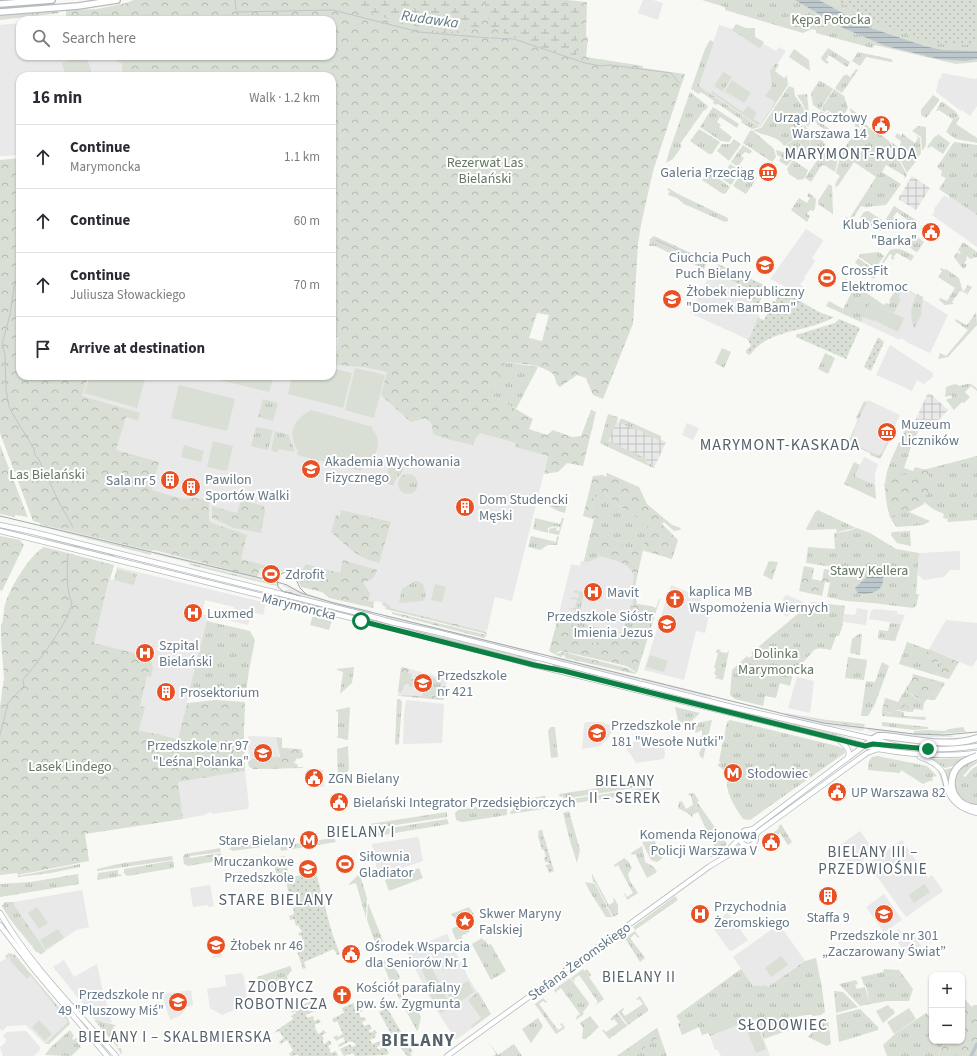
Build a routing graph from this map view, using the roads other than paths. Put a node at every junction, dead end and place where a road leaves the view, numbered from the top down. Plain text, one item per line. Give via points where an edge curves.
1 (52, 0) edge
2 (117, 0) edge
3 (0, 4) edge
4 (0, 12) edge
5 (0, 526) edge
6 (0, 531) edge
7 (164, 565) junction
8 (152, 569) junction
9 (169, 573) junction
10 (202, 574) junction
11 (201, 581) junction
12 (854, 735) junction
13 (977, 738) edge
14 (873, 739) junction
15 (838, 740) junction
16 (851, 743) junction
17 (895, 745) junction
18 (865, 746) junction
19 (977, 746) edge
20 (878, 749) junction
21 (915, 755) junction
22 (977, 755) edge
23 (847, 759) junction
24 (977, 808) edge
25 (977, 813) edge
26 (749, 830) junction
27 (756, 835) junction
28 (740, 838) junction
29 (745, 844) junction
30 (710, 866) junction
31 (0, 913) edge
32 (0, 925) edge
33 (107, 1056) edge
34 (116, 1056) edge
35 (447, 1056) edge

1 - 3 highway
2 - 4 highway
5 - 7 main road, Marymoncka
6 - 8 main road, Marymoncka
7 - 8 main road
7 - 9 main road
7 - 10 main road, Marymoncka
8 - 9 main road, Marymoncka
9 - 11 main road, Marymoncka
10 - 11 main road
10 - 12 main road, Marymoncka via 736,708
11 - 15 main road, Marymoncka
12 - 14 main road, Marymoncka
12 - 16 main road via 855,739
13 - 14 highway via 952,742 885,736
14 - 17 main road, Marymoncka
14 - 18 main road
15 - 16 main road, Marymoncka
15 - 23 main road via 848,749
16 - 18 main road, Marymoncka
17 - 18 main road
17 - 19 main road via 928,749
18 - 20 main road, Marymoncka
18 - 23 main road
20 - 21 main road, Marymoncka
20 - 27 main road via 867,753
21 - 22 main road
21 - 25 main road via 939,768 952,798 962,808
22 - 24 highway, bridge via 956,768 951,787 956,798 964,805
23 - 26 main road
26 - 27 main road
26 - 28 main road via 742,832
27 - 29 main road via 753,843
28 - 29 main road
28 - 30 main road, Stefana Żeromskiego
29 - 30 main road, Stefana Żeromskiego
30 - 35 main road, Stefana Żeromskiego
31 - 34 main road via 30,956
32 - 33 main road

